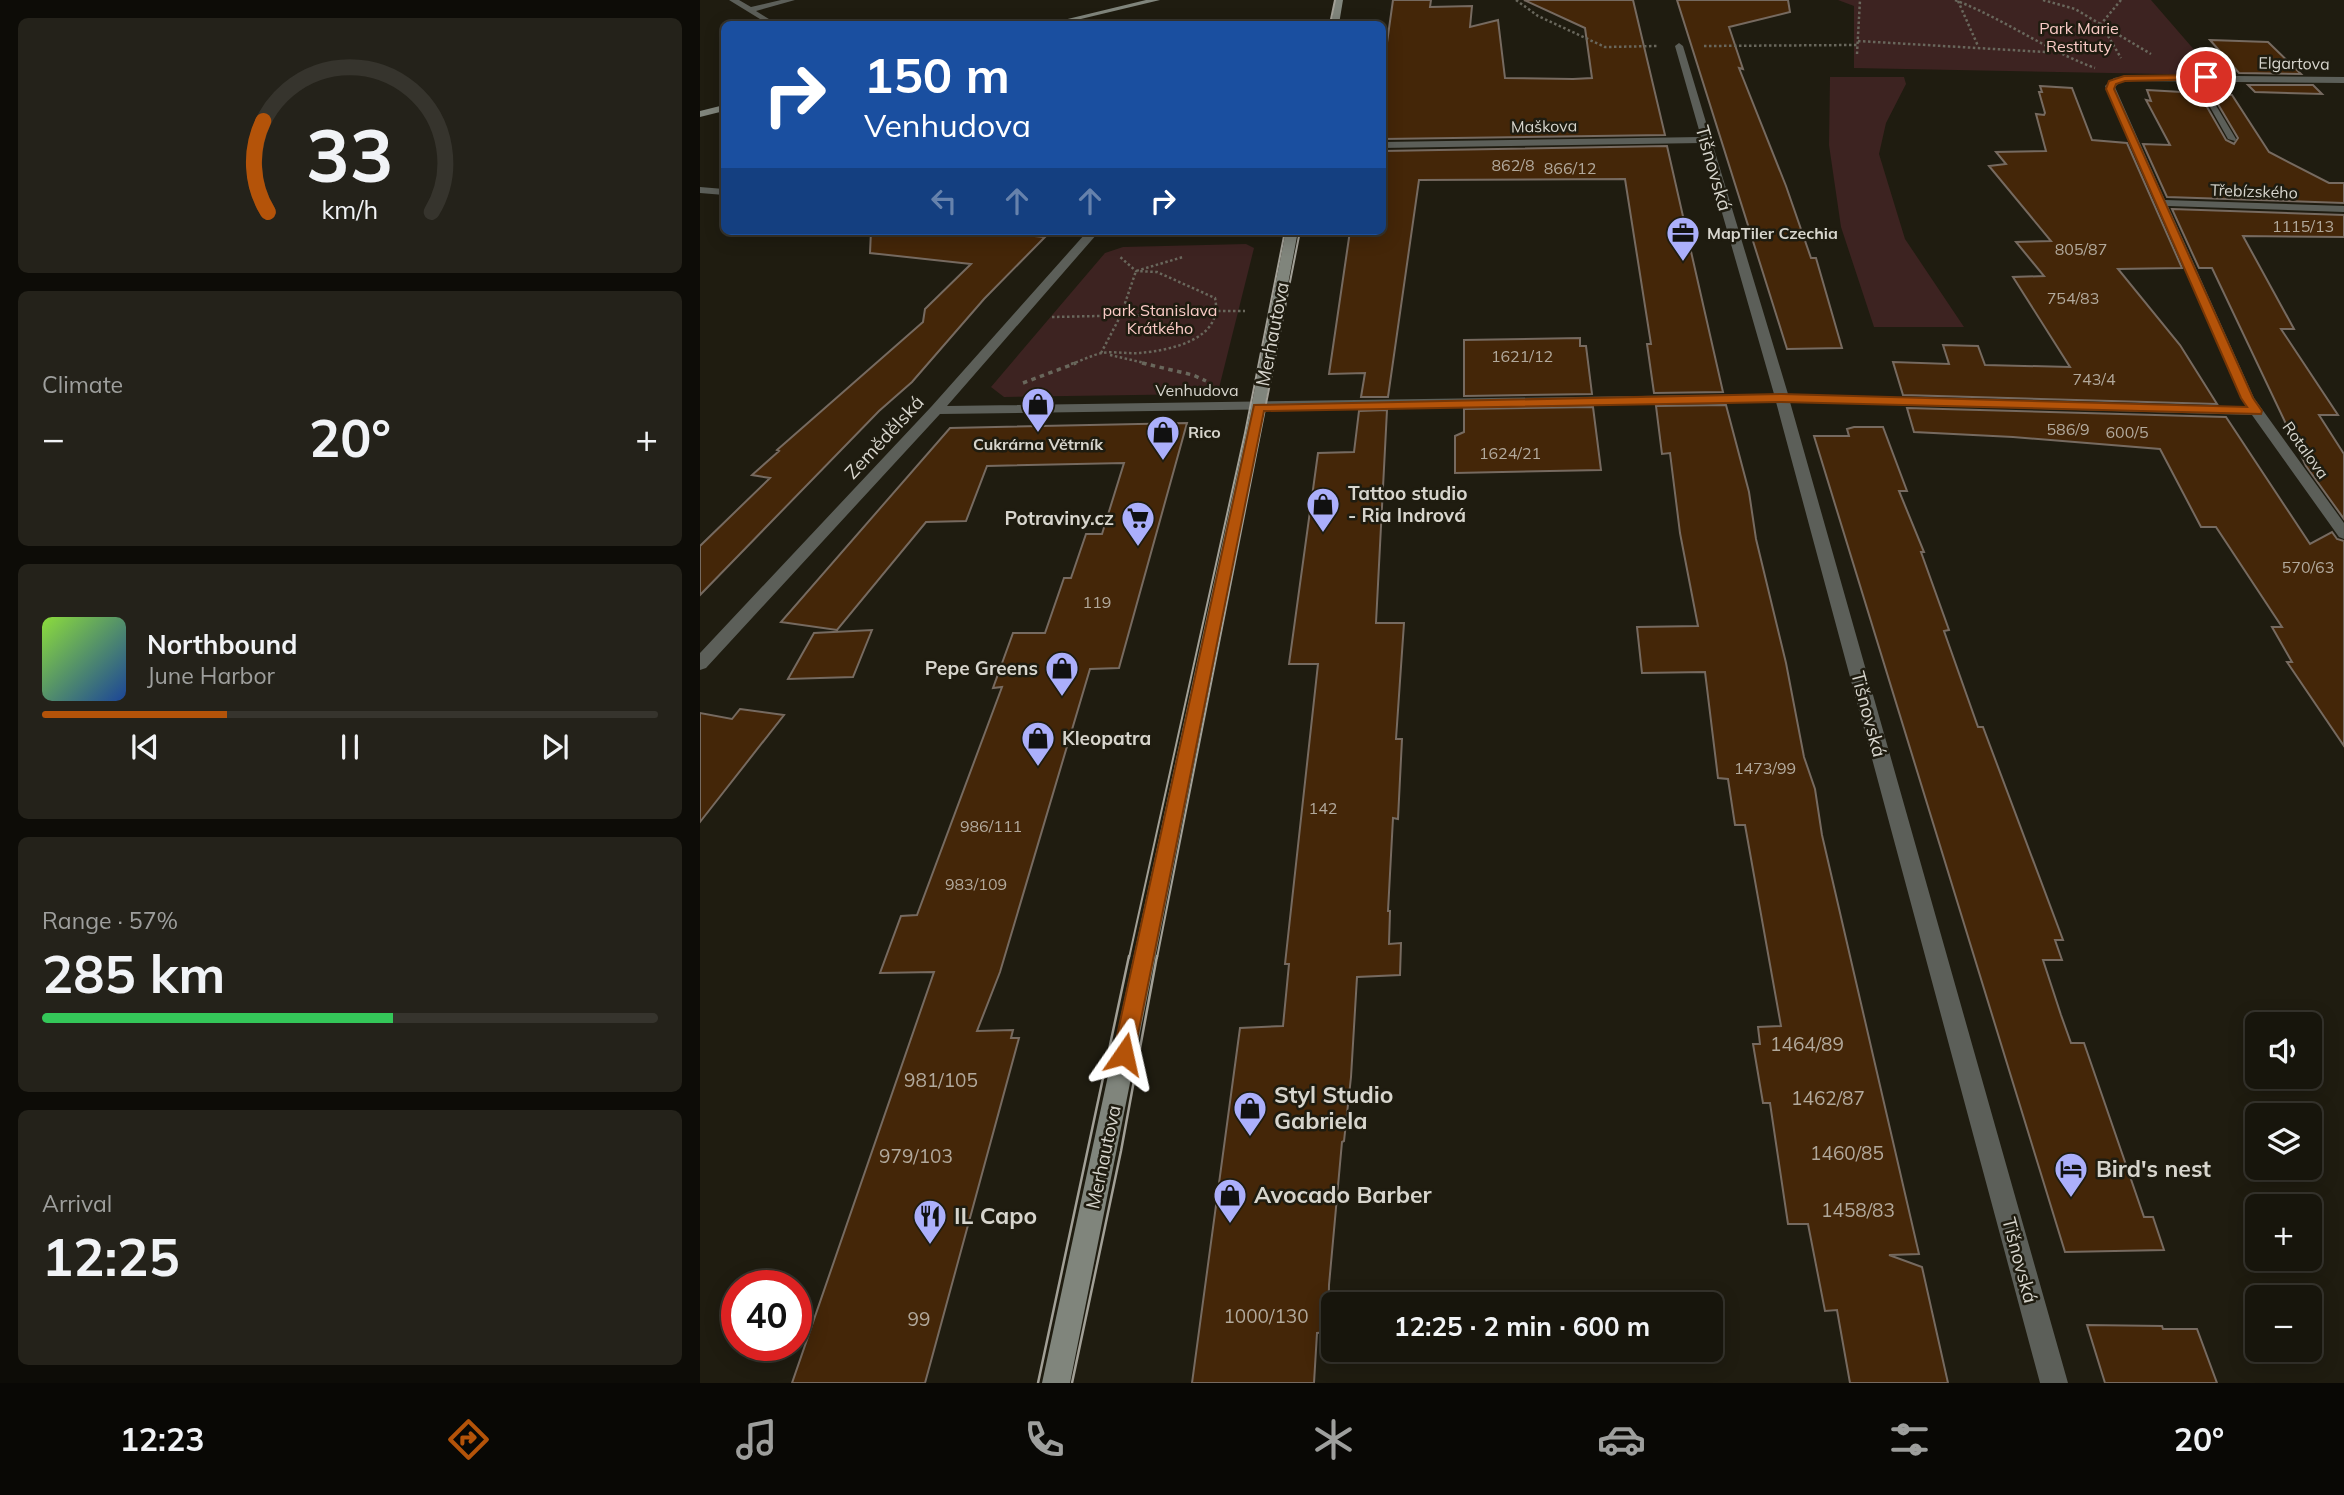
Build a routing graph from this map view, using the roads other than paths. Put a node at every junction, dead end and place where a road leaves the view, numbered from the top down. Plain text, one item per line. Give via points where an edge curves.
1 (733, 0) edge
2 (791, 0) edge
3 (1156, 0) edge
4 (1339, 0) edge
5 (749, 10) junction
6 (768, 21) edge
7 (1064, 21) edge
8 (1336, 21) edge
9 (1679, 46) road end
10 (2195, 77) junction
11 (2117, 80) joint
12 (2344, 80) edge
13 (721, 109) edge
14 (700, 114) edge
15 (2232, 139) dead end
16 (1705, 140) junction
17 (1386, 145) edge
18 (700, 190) edge
19 (721, 192) edge
20 (2162, 204) junction
21 (2344, 209) edge
22 (1090, 235) edge
23 (1291, 235) edge
24 (1782, 398) junction
25 (1259, 407) junction
26 (936, 410) junction
27 (2256, 411) junction
28 (2344, 534) edge
29 (700, 664) edge
30 (1056, 1383) edge
31 (2054, 1383) edge

1 - 5 street
2 - 5 street
3 - 7 street
4 - 8 street
5 - 6 street
9 - 16 street, Tišnovská
10 - 11 street, Elgartova
10 - 12 street, Elgartova
10 - 15 lane
11 - 20 street, Rotalova via 2111,84 2112,94
13 - 14 street
16 - 17 street, Maškova
16 - 24 street, Tišnovská
18 - 19 street
20 - 21 street, Třebízského
20 - 27 street, Rotalova
22 - 26 street, Zemědělská
23 - 25 street, Merhautova
24 - 25 street, Venhudova
24 - 27 street, Venhudova
24 - 31 street, Tišnovská
25 - 26 street, Venhudova
25 - 30 street, Merhautova
26 - 29 street, Zemědělská
27 - 28 street, Rotalova

